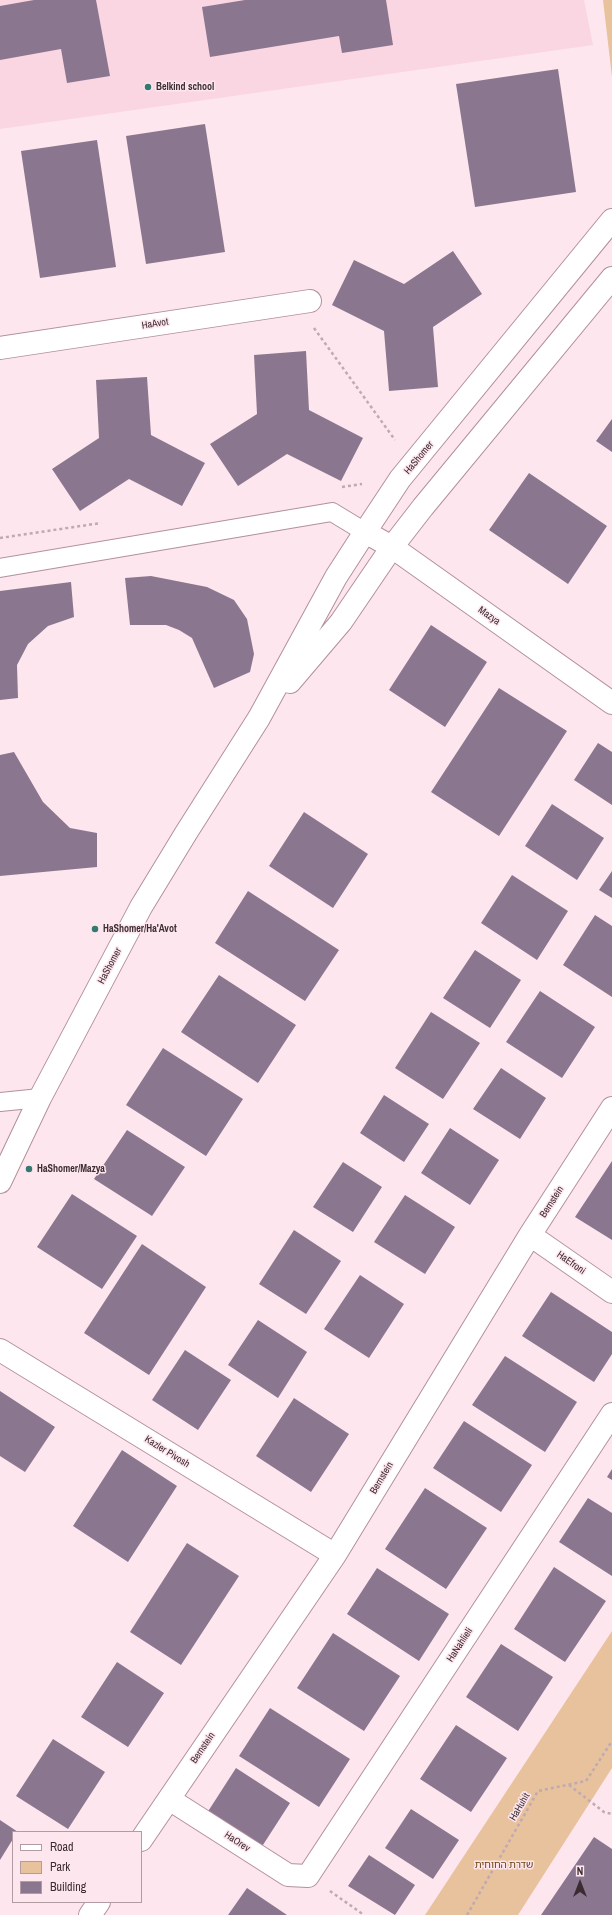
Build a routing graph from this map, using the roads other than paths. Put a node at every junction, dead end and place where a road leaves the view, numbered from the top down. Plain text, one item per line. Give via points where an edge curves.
1 (612, 220) edge
2 (612, 278) edge
3 (303, 302) road end
4 (0, 348) edge
5 (365, 532) junction
6 (392, 547) junction
7 (0, 568) edge
8 (612, 703) edge
9 (259, 718) junction
10 (40, 1098) junction
11 (0, 1102) edge
12 (612, 1108) edge
13 (0, 1182) edge
14 (530, 1235) junction
15 (612, 1292) edge
16 (0, 1350) edge
17 (612, 1414) edge
18 (335, 1555) junction
19 (169, 1799) junction
20 (142, 1839) edge
21 (308, 1876) joint
22 (98, 1903) edge
23 (90, 1915) edge

1 - 5 street, HaShomer via 400,479
2 - 6 street, HaShomer
3 - 4 street, HaAvot
5 - 6 street, Mazya
5 - 7 lane via 332,512
5 - 9 street, HaShomer via 336,577
6 - 8 street, Mazya
6 - 9 street, HaShomer via 341,622
9 - 10 street, HaShomer via 141,907
10 - 11 lane
10 - 13 street, HaShomer
12 - 14 street, Bernstein
14 - 15 street, HaEfroni
14 - 18 street, Bernstein
16 - 18 street, Kazler Pivosh
17 - 21 street, HaNahlieli
18 - 19 street, Bernstein
19 - 20 street, Bernstein
19 - 21 street, HaOrev via 288,1875
22 - 23 street

